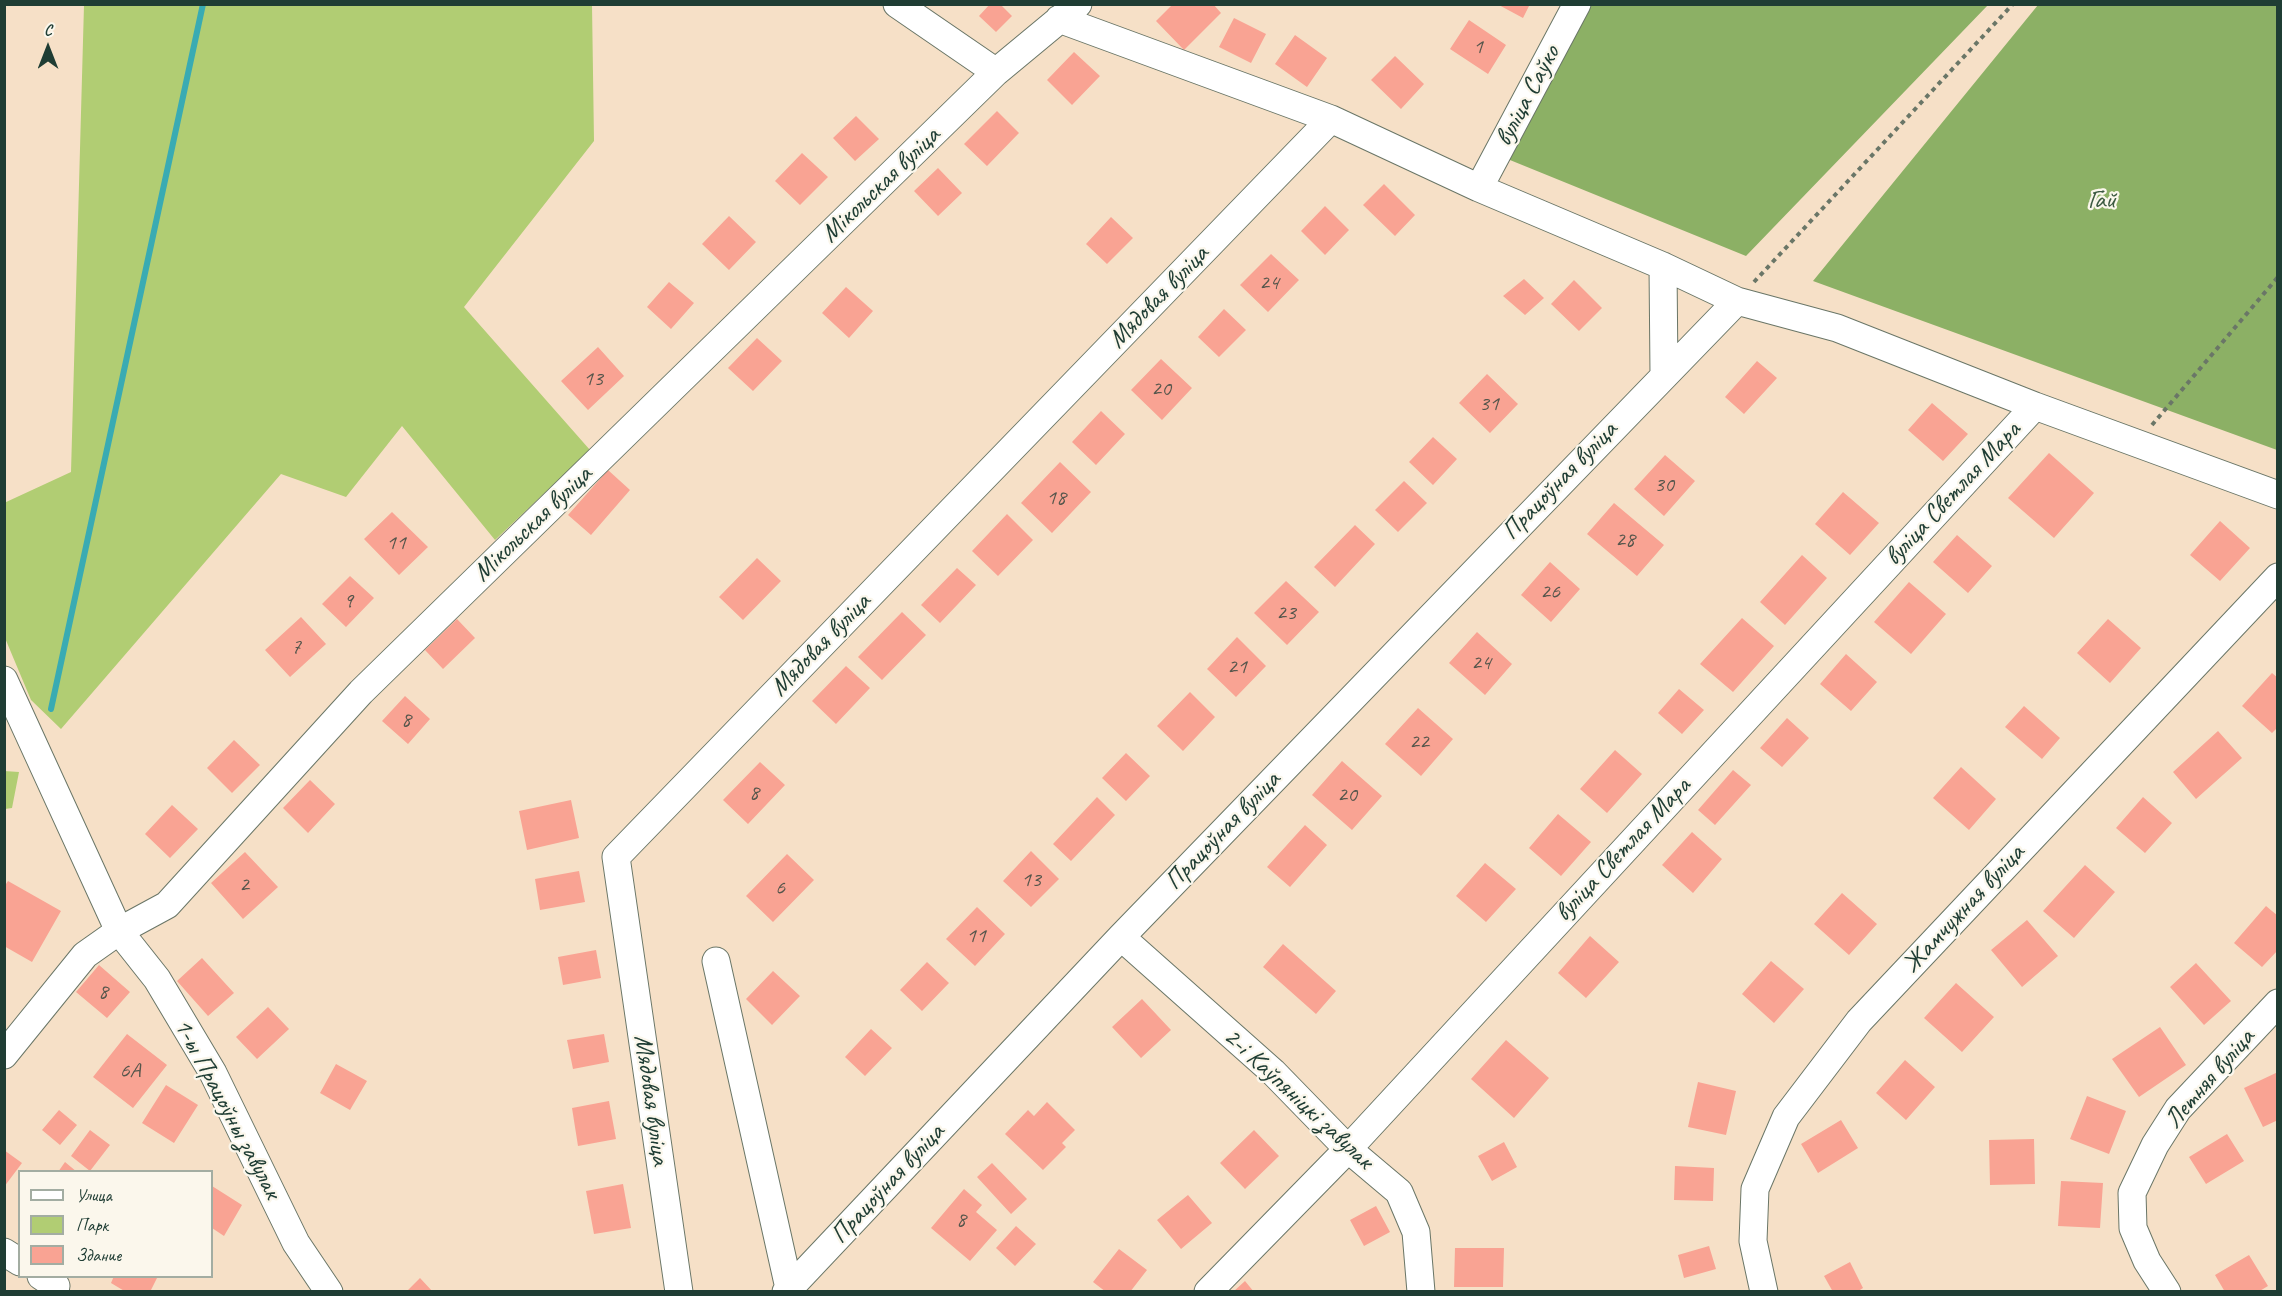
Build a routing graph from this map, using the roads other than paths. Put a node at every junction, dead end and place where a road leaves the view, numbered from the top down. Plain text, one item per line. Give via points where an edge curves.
1 (897, 4) edge
2 (1577, 4) edge
3 (1069, 12) edge
4 (996, 72) junction
5 (1331, 119) junction
6 (1479, 188) junction
7 (1663, 266) junction
8 (1737, 300) junction
9 (1664, 374) junction
10 (2034, 406) junction
11 (2277, 495) edge
12 (2277, 577) edge
13 (4, 680) edge
14 (119, 931) junction
15 (1121, 937) junction
16 (717, 961) dead end
17 (2277, 1003) edge
18 (4, 1055) edge
19 (1347, 1149) junction
20 (4, 1252) edge
21 (18, 1261) edge
22 (788, 1290) edge
23 (329, 1292) edge
24 (679, 1292) edge
25 (1208, 1292) edge
26 (1421, 1292) edge
27 (1764, 1292) edge
28 (2167, 1292) edge

1 - 4 street
2 - 6 street, вуліца Саўко
3 - 4 street, Мікольская вуліца
3 - 5 street
4 - 14 street, Мікольская вуліца via 361,692 167,905
5 - 6 street
5 - 24 street, Мядовая вуліца via 616,857
6 - 7 street
7 - 8 street
7 - 9 street
8 - 9 street, Працоўная вуліца
8 - 10 street via 1837,328
9 - 15 street, Працоўная вуліца
10 - 11 street
10 - 19 street, вуліца Светлая Мара
12 - 27 street, Жамчужная вуліца via 1859,1021 1786,1117 1755,1189 1753,1241
13 - 14 street, 1-ы Працоўны завулак
14 - 18 street, Мікольская вуліца via 86,955
14 - 23 street, 1-ы Працоўны завулак via 157,979 213,1073 296,1243
15 - 19 street, 2-і Каўпяніцкі завулак via 1273,1072
15 - 22 street, Працоўная вуліца
16 - 22 street
17 - 28 street, Летняя вуліца via 2178,1109 2132,1193 2133,1228 2147,1262
19 - 25 street, вуліца Светлая Мара
19 - 26 street, 2-і Каўпяніцкі завулак via 1399,1192 1416,1232
20 - 21 street

